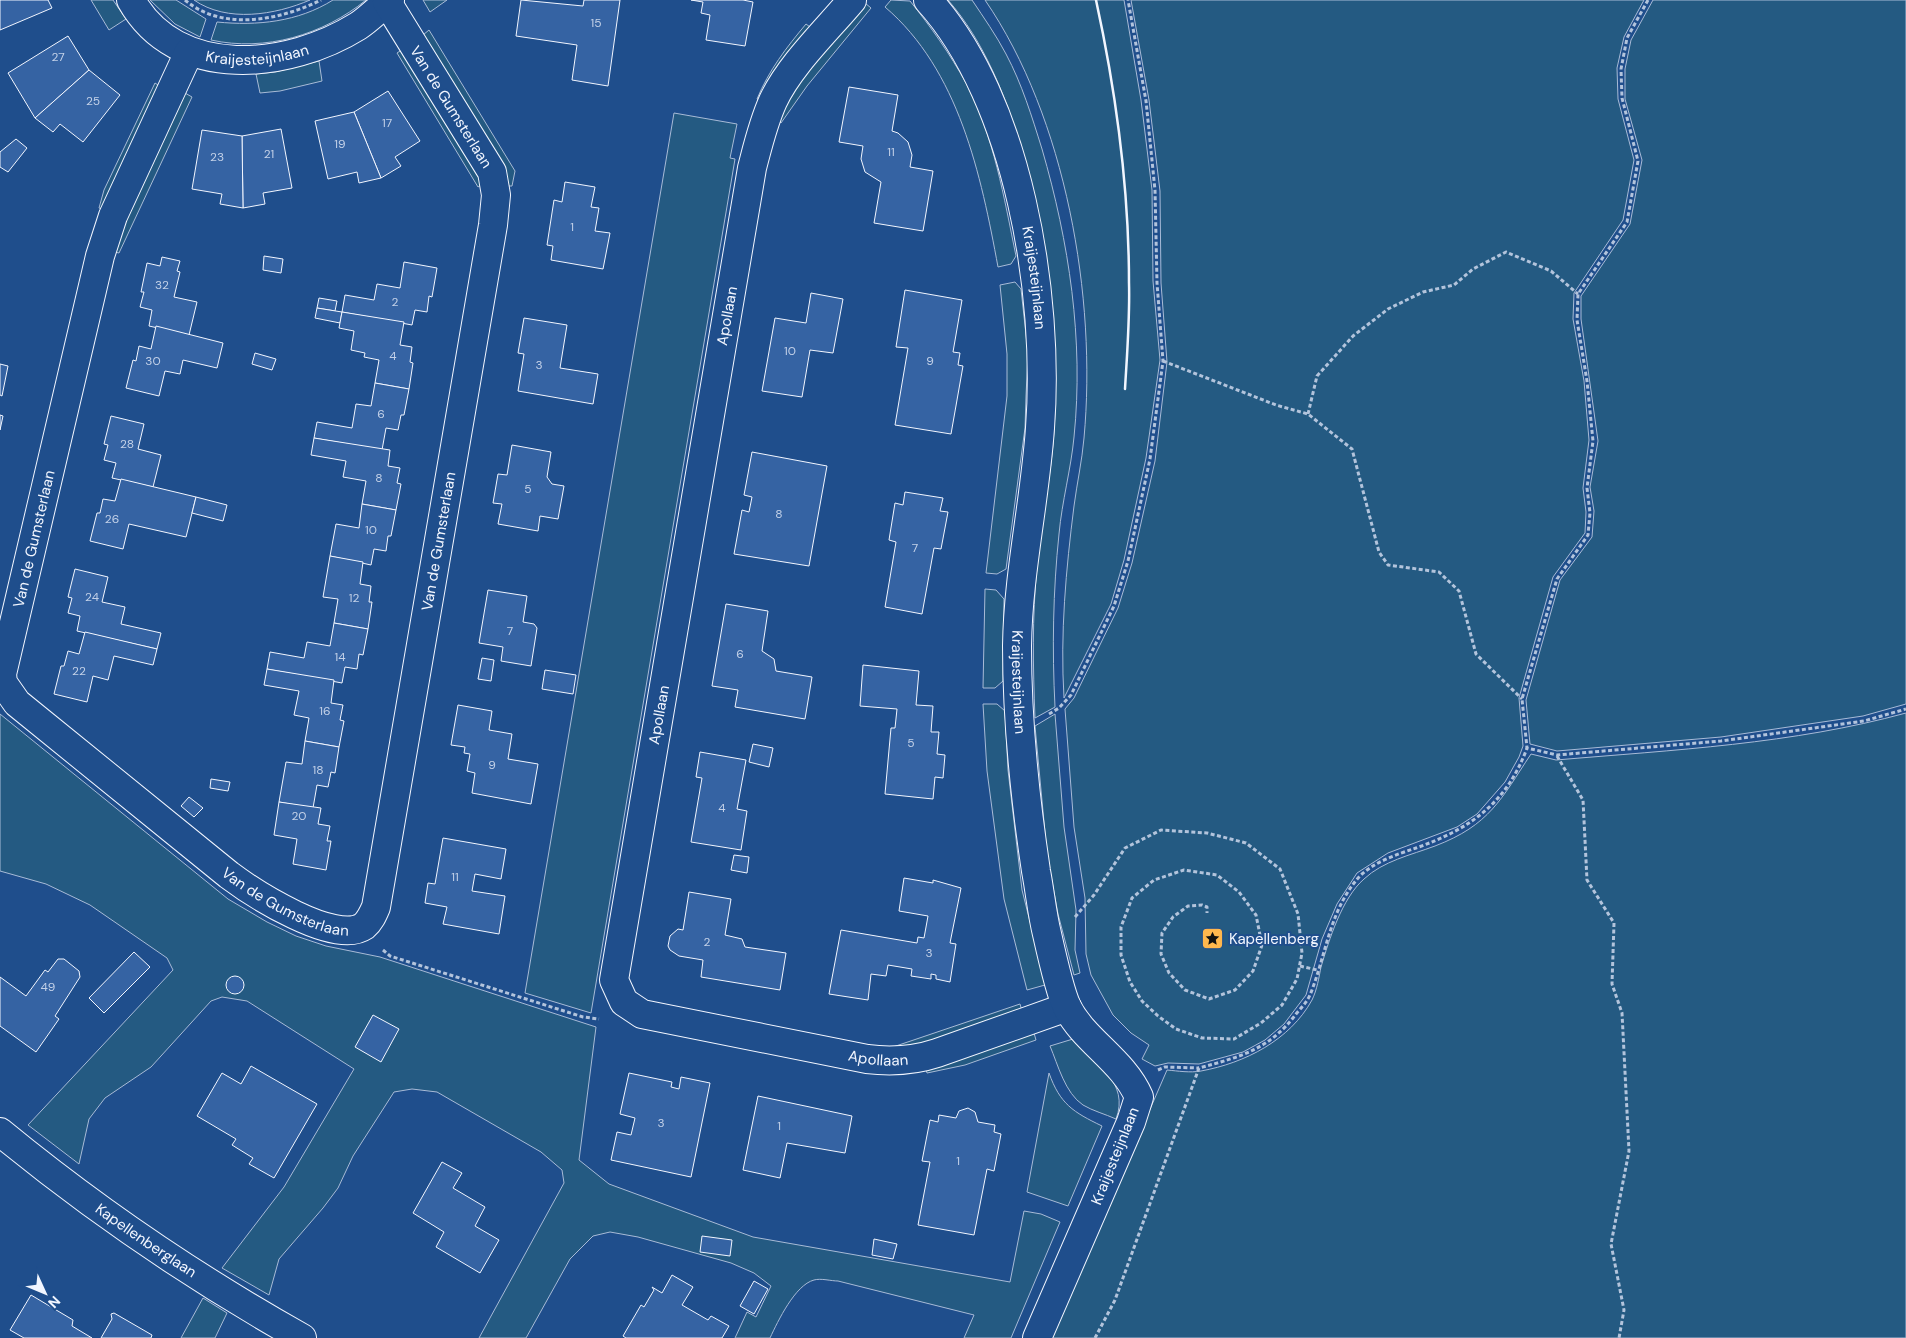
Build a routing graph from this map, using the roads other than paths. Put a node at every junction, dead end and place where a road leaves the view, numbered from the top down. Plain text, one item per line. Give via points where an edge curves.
1 (131, 0) edge
2 (852, 0) edge
3 (928, 0) edge
4 (389, 1) edge
5 (189, 52) junction
6 (1067, 1007) junction
7 (0, 1132) edge
8 (302, 1338) edge
9 (1037, 1338) edge

1 - 5 street, Kraijesteijnlaan via 157,31
2 - 6 street, Apollaan via 786,79 761,133 752,168 614,980 624,1002 642,1014 867,1060 894,1062 937,1054
3 - 6 street, Kraijesteijnlaan via 965,52 1002,134 1020,196 1038,303 1042,397 1040,431 1020,582 1017,648 1029,823 1046,933
4 - 5 street, Kraijesteijnlaan via 358,26 293,54 257,61 219,59
4 - 5 street, Van de Gumsterlaan via 492,172 496,195 376,907 363,926 348,931 292,914 253,892 17,703 3,683 2,674 100,256 113,216
6 - 9 street, Kraijesteijnlaan via 1131,1078 1139,1097
7 - 8 street, Kapellenberglaan via 51,1174 160,1252

